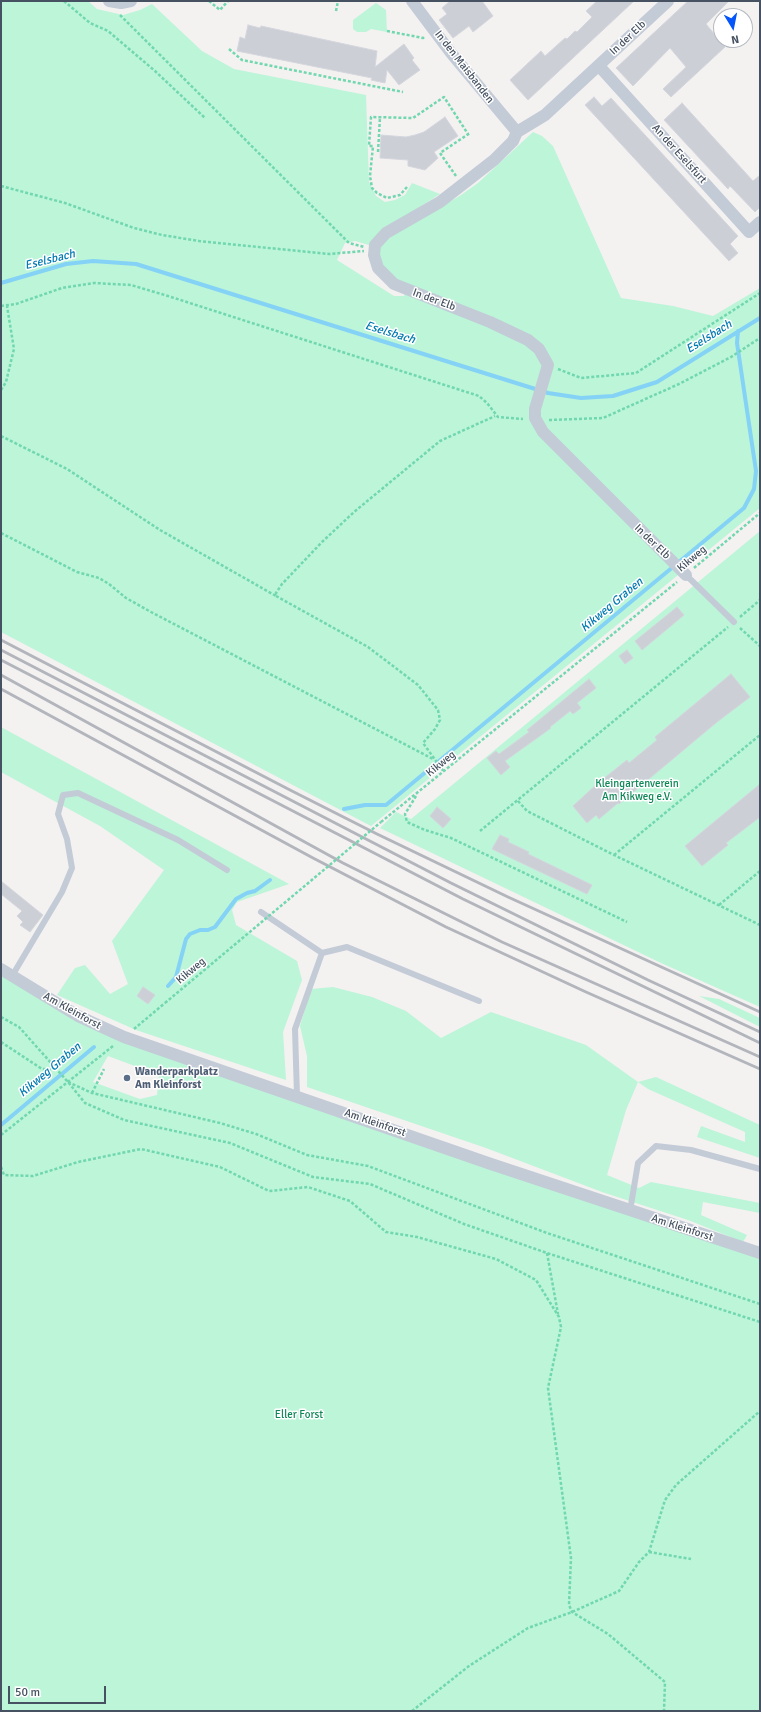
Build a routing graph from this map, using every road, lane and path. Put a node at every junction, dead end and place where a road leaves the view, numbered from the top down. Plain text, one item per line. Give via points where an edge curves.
1 (64, 1) edge
2 (110, 1) edge
3 (131, 1) edge
4 (209, 1) edge
5 (228, 1) edge
6 (338, 1) edge
7 (412, 1) edge
8 (668, 1) edge
9 (336, 11) dead end
10 (434, 30) junction
11 (387, 31) dead end
12 (229, 49) dead end
13 (599, 66) junction
14 (403, 92) dead end
15 (380, 117) junction
16 (205, 118) dead end
17 (517, 132) junction
18 (373, 146) junction
19 (378, 146) junction
20 (378, 152) dead end
21 (462, 184) junction
22 (1, 186) edge
23 (407, 187) dead end
24 (760, 222) edge
25 (374, 249) junction
26 (760, 293) edge
27 (1, 306) edge
28 (7, 306) junction
29 (760, 338) edge
30 (547, 370) junction
31 (1, 390) edge
32 (495, 416) junction
33 (536, 420) junction
34 (1, 436) edge
35 (760, 513) edge
36 (1, 533) edge
37 (680, 569) junction
38 (276, 596) junction
39 (760, 600) edge
40 (734, 622) junction
41 (760, 646) edge
42 (760, 735) edge
43 (433, 759) junction
44 (444, 772) junction
45 (416, 795) junction
46 (518, 801) junction
47 (480, 831) dead end
48 (614, 855) junction
49 (227, 870) dead end
50 (760, 871) edge
51 (719, 905) junction
52 (261, 912) dead end
53 (627, 922) dead end
54 (760, 925) edge
55 (322, 953) junction
56 (1, 969) edge
57 (12, 976) junction
58 (479, 1001) dead end
59 (1, 1017) edge
60 (129, 1033) junction
61 (1, 1042) edge
62 (104, 1069) dead end
63 (56, 1070) junction
64 (68, 1082) junction
65 (92, 1093) junction
66 (297, 1096) junction
67 (1, 1136) edge
68 (1, 1167) edge
69 (760, 1169) edge
70 (630, 1211) junction
71 (547, 1253) junction
72 (760, 1253) edge
73 (760, 1304) edge
74 (559, 1317) junction
75 (760, 1322) edge
76 (760, 1411) edge
77 (649, 1552) junction
78 (691, 1559) dead end
79 (572, 1612) junction
80 (412, 1711) edge
81 (664, 1711) edge

1 - 16 path via 90,23 108,31
2 - 3 street
2 - 25 path via 124,19 349,243
4 - 5 path via 220,10
6 - 9 path
7 - 10 street, In den Maisbanden
8 - 13 street, In der Elb
10 - 11 path via 423,38
10 - 17 street, In den Maisbanden
12 - 14 path via 242,60
13 - 17 street, In der Elb via 545,115
13 - 24 street, An der Eselsfurt via 749,232
15 - 18 path via 371,117 369,146
15 - 19 path
15 - 21 path via 413,118 444,97 469,133 440,153
17 - 21 street, In der Elb via 513,141 494,160
18 - 19 path
18 - 23 path via 371,183 377,193 387,198 395,198
19 - 20 path
21 - 25 street, In der Elb via 440,202 392,229 378,241
22 - 25 path via 65,203 134,228 198,241 329,254
25 - 30 street, In der Elb via 378,268 394,284 468,312 528,340 543,354
26 - 30 path via 636,373 581,378
27 - 28 path
28 - 31 path via 14,349 6,382
28 - 32 path via 62,288 94,283 131,285 479,396 487,402
29 - 33 path via 731,357 679,384 603,418
30 - 33 street via 536,405
32 - 33 path via 501,419
32 - 38 path via 440,441 322,542 282,584
33 - 37 street, In der Elb via 553,443
34 - 38 path via 67,469 160,530
35 - 37 path, Kikweg
36 - 43 path via 77,572 104,581 126,598 151,612
37 - 40 lane, In der Elb
37 - 44 path, Kikweg
38 - 43 path via 368,647 418,685 438,710 440,720 436,729 422,743
39 - 40 path
40 - 41 path
40 - 46 path
42 - 48 path
43 - 44 path
44 - 45 path, Kikweg
45 - 53 path via 406,814 407,822 451,838
45 - 60 path, Kikweg, bridge via 408,799
46 - 47 path
46 - 48 path via 527,811
48 - 51 path
49 - 57 lane via 178,840 78,793 63,795 58,814 67,839 72,868 62,892
50 - 51 path
51 - 54 path
52 - 55 lane
55 - 58 lane via 347,946
55 - 66 lane via 295,1029
56 - 57 street, Am Kleinforst
57 - 60 street, Am Kleinforst via 78,1016
59 - 63 path via 19,1027
60 - 64 path, Kikweg
60 - 66 street, Am Kleinforst
61 - 63 path via 42,1069
62 - 65 path
63 - 64 path
64 - 65 path
64 - 67 path, Kikweg
64 - 71 path via 85,1103 124,1120 230,1143 313,1176 370,1184 464,1224
65 - 73 path via 220,1123 256,1134 307,1155 368,1166 547,1233
66 - 70 street, Am Kleinforst
68 - 74 path via 4,1175 33,1176 78,1162 141,1149 220,1167 269,1191 308,1187 350,1201 386,1232 417,1237 502,1262 536,1280
69 - 70 lane via 691,1150 656,1146 638,1163
70 - 72 street, Am Kleinforst
71 - 74 path
71 - 75 path
74 - 79 path via 560,1327 548,1388 571,1558 569,1605
76 - 77 path via 676,1485 665,1500
77 - 78 path
77 - 79 path via 619,1591
79 - 80 path via 528,1628 469,1666
79 - 81 path via 608,1634 665,1682

